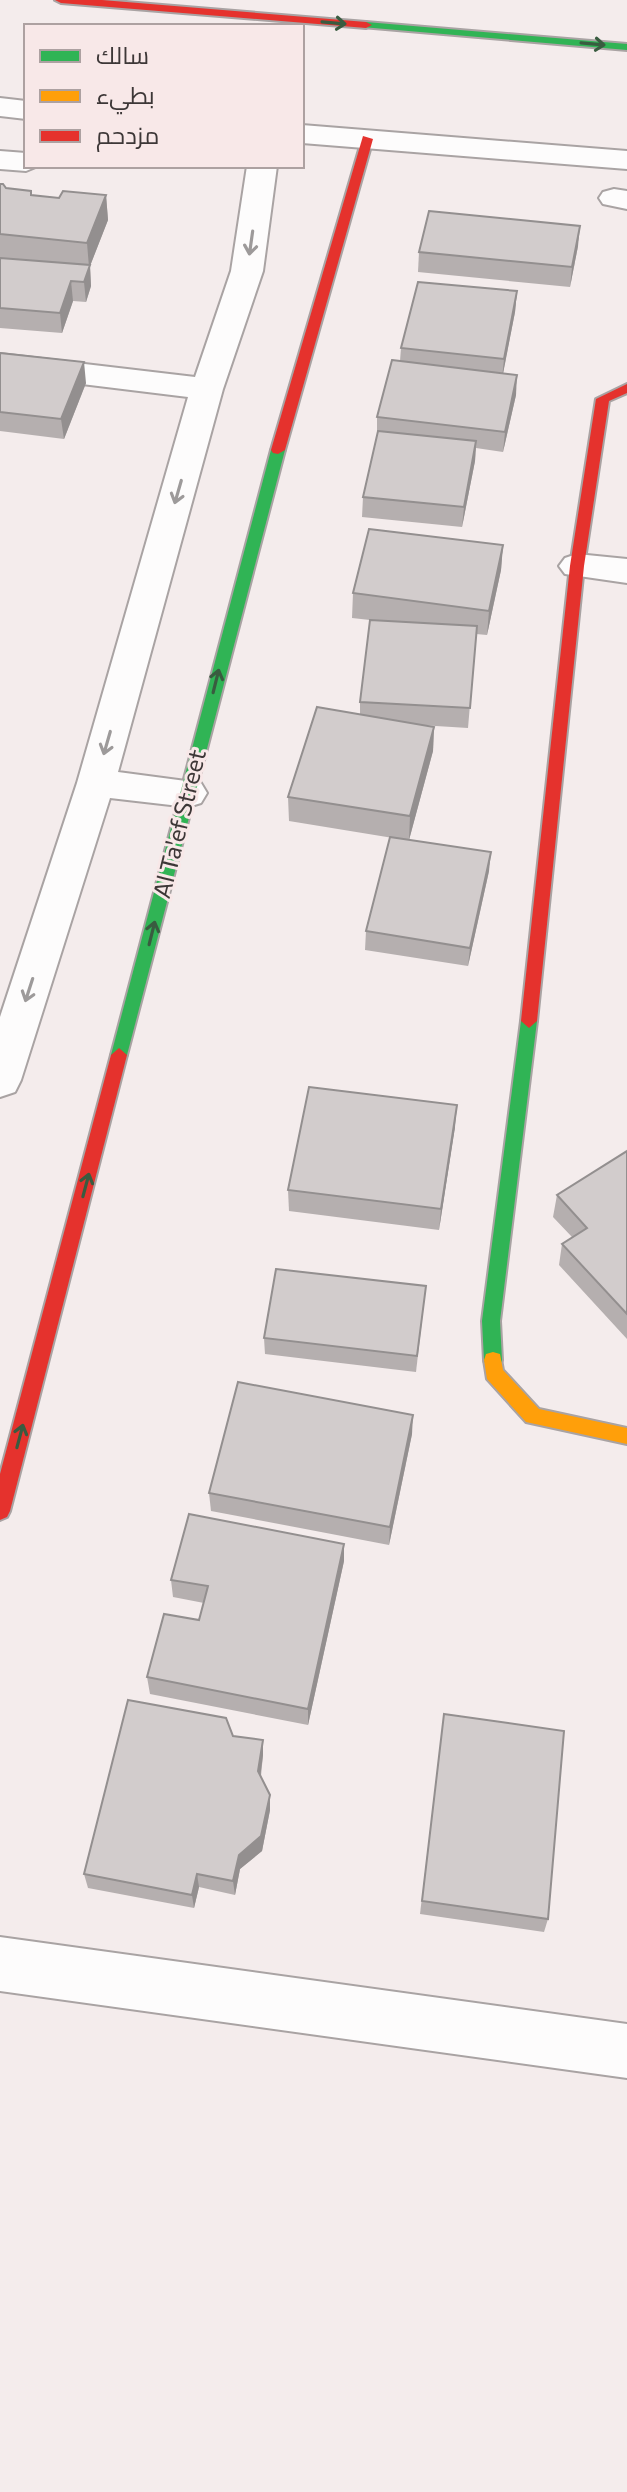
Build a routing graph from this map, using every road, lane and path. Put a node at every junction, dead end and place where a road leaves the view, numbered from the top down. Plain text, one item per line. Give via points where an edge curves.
1 (61, 0) edge
2 (627, 47) edge
3 (0, 107) edge
4 (24, 110) edge
5 (304, 134) edge
6 (367, 139) junction
7 (0, 160) edge
8 (627, 160) edge
9 (24, 162) edge
10 (262, 168) edge
11 (0, 364) edge
12 (627, 388) edge
13 (207, 389) junction
14 (577, 566) junction
15 (627, 571) edge
16 (96, 783) junction
17 (188, 793) junction
18 (1, 1077) edge
19 (627, 1436) edge
20 (0, 1511) edge
21 (0, 1964) edge
22 (627, 2051) edge

1 -> 2 street
3 - 4 street
5 - 6 street
6 - 8 street
17 -> 6 street, Al Ta'ef Street via 257,524
7 - 9 street
10 -> 13 street via 247,271
11 - 13 street
12 - 14 street via 603,399
13 -> 16 street
14 - 15 street
14 - 19 street via 518,1120 491,1321 494,1373 533,1416
16 - 17 street
16 -> 18 street
20 -> 17 street, Al Ta'ef Street
21 - 22 street

